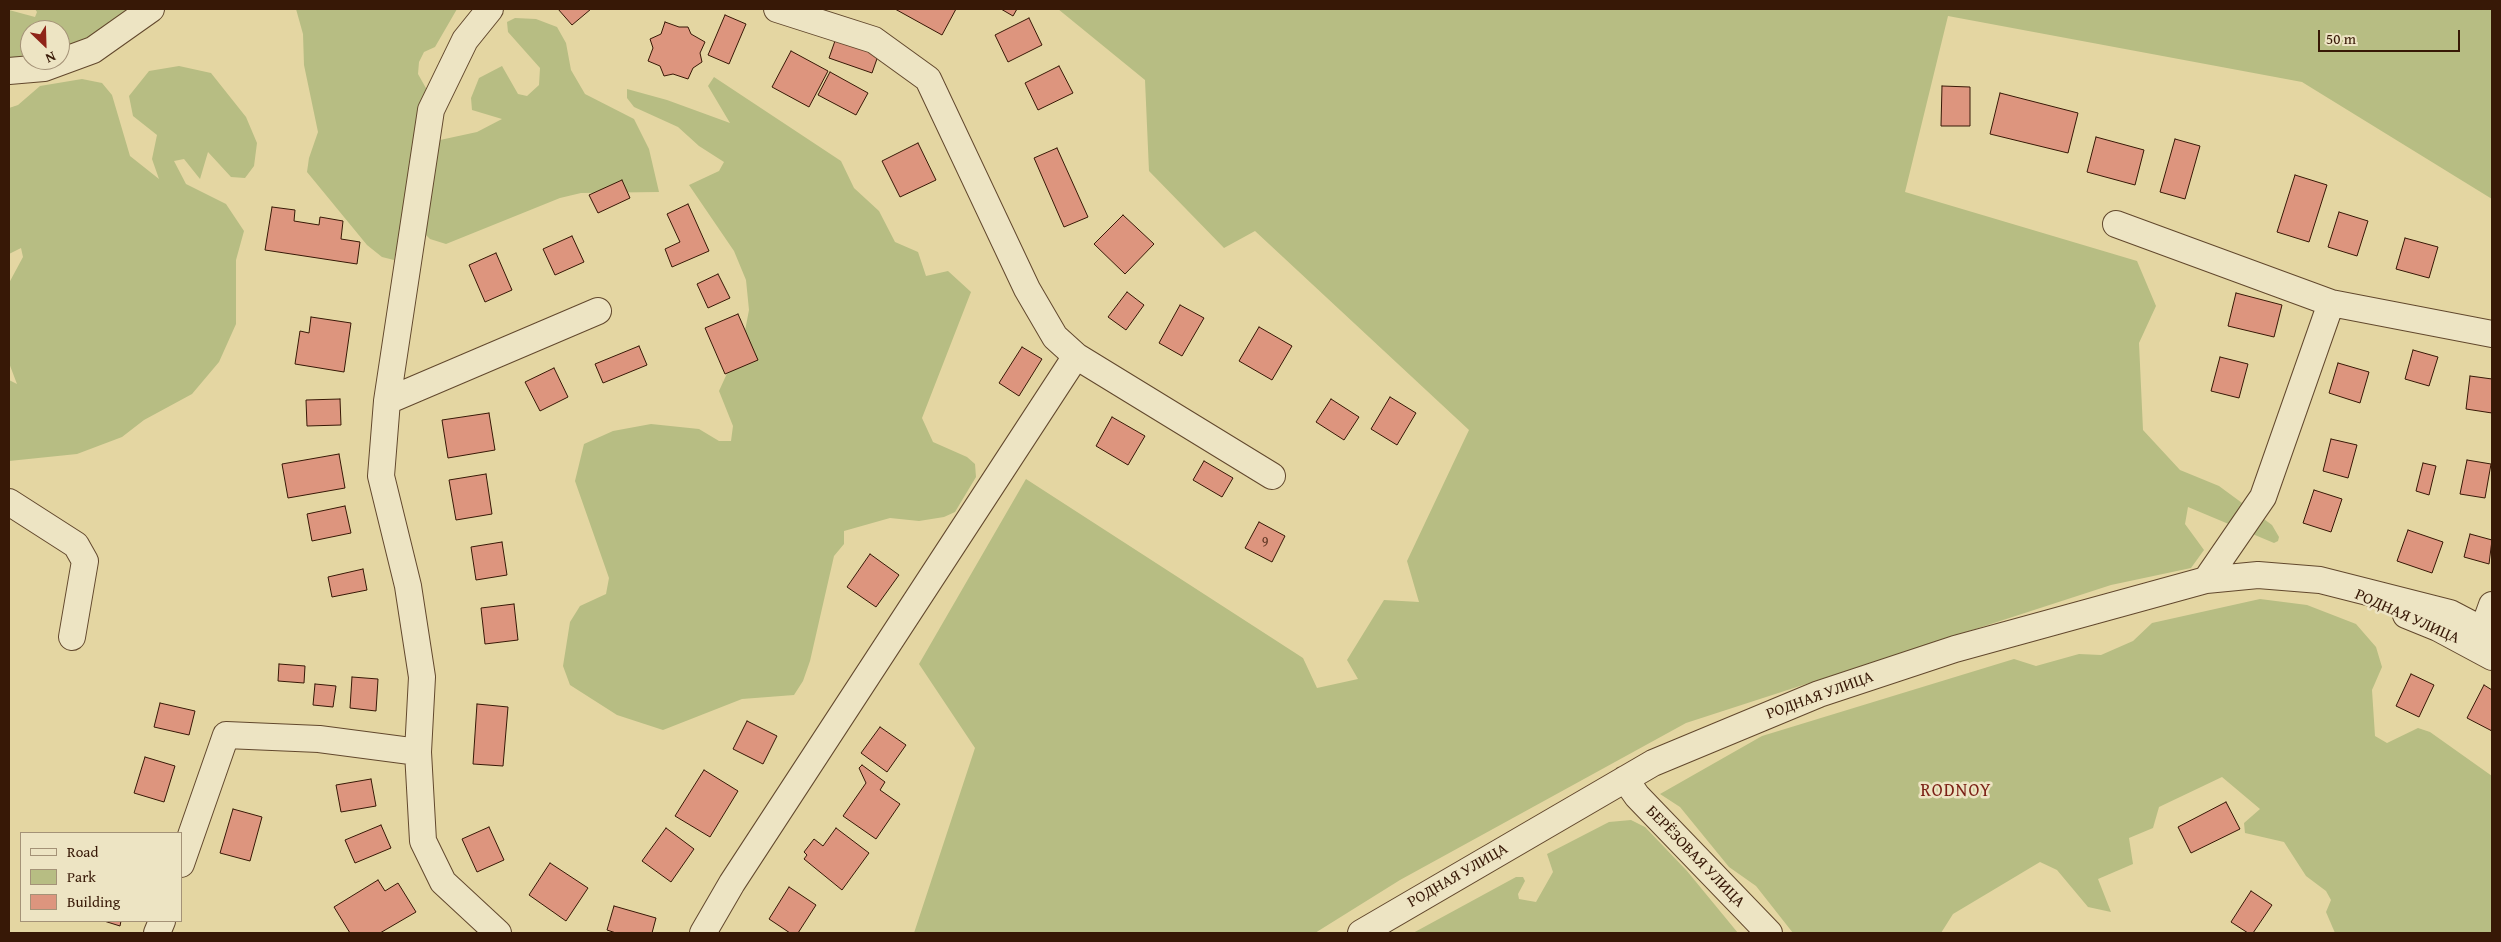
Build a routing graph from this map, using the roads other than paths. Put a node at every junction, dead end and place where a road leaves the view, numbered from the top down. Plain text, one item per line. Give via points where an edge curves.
1 (151, 9) edge
2 (490, 9) edge
3 (777, 9) edge
4 (9, 71) edge
5 (2116, 224) dead end
6 (2331, 303) junction
7 (598, 311) dead end
8 (2492, 334) edge
9 (1076, 356) junction
10 (386, 401) junction
11 (1272, 476) dead end
12 (9, 502) edge
13 (2206, 580) junction
14 (2320, 580) junction
15 (2492, 605) edge
16 (2488, 632) edge
17 (72, 637) dead end
18 (2492, 657) edge
19 (418, 752) junction
20 (1625, 779) junction
21 (182, 861) edge
22 (1369, 931) edge
23 (498, 933) edge
24 (703, 933) edge
25 (1769, 933) edge

1 - 4 street via 93,50 44,68
2 - 10 street via 465,40 431,110
3 - 9 street via 874,40 928,79 1026,289 1055,337
5 - 6 street
6 - 8 street
6 - 13 street via 2263,497
7 - 10 street
9 - 11 street
9 - 24 street via 732,883
10 - 19 street via 381,476 408,586 422,677
12 - 17 street via 76,545 85,561
13 - 14 street, РОДНАЯ УЛИЦА via 2258,575
13 - 20 street, РОДНАЯ УЛИЦА via 1955,649 1819,694 1653,763
14 - 16 street, РОДНАЯ УЛИЦА via 2450,613
14 - 18 street, РОДНАЯ УЛИЦА via 2438,628
15 - 16 street
19 - 21 street via 319,739 226,735
19 - 23 street via 422,841 443,882
20 - 22 street, РОДНАЯ УЛИЦА
20 - 25 street, БЕРЁЗОВАЯ УЛИЦА via 1637,796

